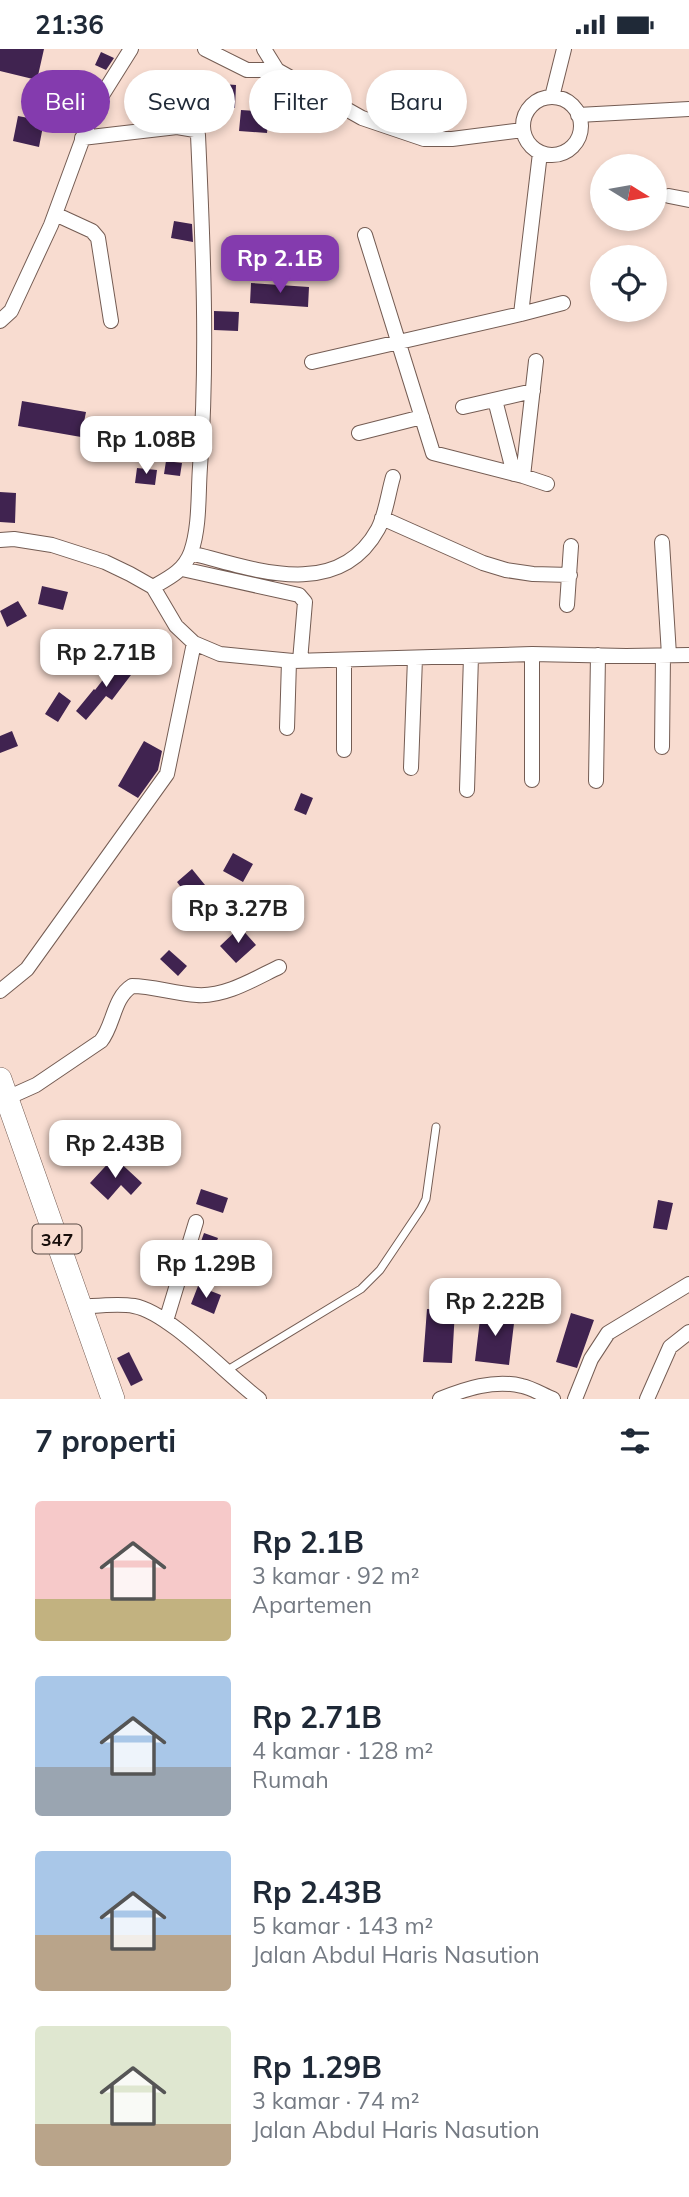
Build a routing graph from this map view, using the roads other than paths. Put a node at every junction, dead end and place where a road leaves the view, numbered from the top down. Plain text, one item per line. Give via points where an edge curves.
1 (131, 49) edge
2 (205, 49) edge
3 (264, 49) edge
4 (564, 49) edge
5 (249, 70) edge
6 (277, 70) edge
7 (552, 97) junction
8 (689, 109) edge
9 (352, 112) edge
10 (578, 115) junction
11 (523, 129) junction
12 (82, 138) junction
13 (540, 153) junction
14 (668, 196) dead end
15 (689, 200) edge
16 (55, 214) junction
17 (365, 235) dead end
18 (564, 303) dead end
19 (521, 314) junction
20 (0, 321) edge
21 (111, 321) dead end
22 (400, 342) junction
23 (536, 361) dead end
24 (312, 362) dead end
25 (533, 391) junction
26 (495, 400) junction
27 (463, 407) dead end
28 (422, 417) junction
29 (359, 433) dead end
30 (518, 475) junction
31 (393, 477) dead end
32 (547, 484) dead end
33 (382, 518) junction
34 (0, 540) edge
35 (662, 542) dead end
36 (570, 546) dead end
37 (191, 553) junction
38 (182, 569) junction
39 (570, 575) junction
40 (153, 587) junction
41 (567, 605) dead end
42 (194, 643) junction
43 (531, 654) junction
44 (666, 655) junction
45 (689, 655) edge
46 (471, 656) junction
47 (598, 656) junction
48 (415, 657) junction
49 (344, 660) junction
50 (295, 661) junction
51 (287, 728) dead end
52 (662, 747) dead end
53 (344, 750) dead end
54 (411, 768) dead end
55 (531, 780) dead end
56 (596, 781) dead end
57 (467, 790) dead end
58 (279, 967) dead end
59 (0, 991) edge
60 (4, 1089) edge
61 (436, 1127) dead end
62 (196, 1222) dead end
63 (689, 1284) edge
64 (80, 1307) junction
65 (166, 1321) junction
66 (689, 1332) edge
67 (225, 1371) junction
68 (113, 1399) edge
69 (259, 1399) edge
70 (440, 1399) edge
71 (553, 1399) edge
72 (575, 1399) edge
73 (647, 1399) edge

1 - 12 street via 94,108
2 - 5 street
3 - 6 street
4 - 7 street
7 - 10 street via 568,102
7 - 11 street via 527,111
8 - 10 street
9 - 11 street via 424,139
10 - 13 street via 581,125 575,143 559,154
11 - 13 street
12 - 16 street
12 - 37 street via 177,127 195,130 198,135 203,422
13 - 19 street
14 - 15 street
16 - 20 street via 11,311
16 - 21 street via 98,238
17 - 22 street
18 - 19 street
19 - 22 street
22 - 24 street
22 - 28 street
23 - 25 street
25 - 26 street
25 - 30 street
26 - 27 street
26 - 30 street
28 - 29 street
28 - 30 street via 433,453
30 - 32 street
31 - 33 street
33 - 37 street via 365,549 338,569 286,574
33 - 39 street via 506,570
34 - 40 street via 52,545 105,562
35 - 44 street
36 - 39 street
37 - 38 street
38 - 40 street
38 - 50 street via 299,595 305,602
39 - 41 street
40 - 42 street via 176,626
42 - 50 street via 220,654
42 - 59 street via 167,774 27,969
43 - 46 street
43 - 47 street
43 - 55 street
44 - 45 street
44 - 47 street
44 - 52 street
46 - 48 street
46 - 57 street
47 - 56 street
48 - 49 street
48 - 54 street
49 - 50 street
49 - 53 street
50 - 51 street
58 - 60 street via 209,995 132,986 121,997 101,1041 36,1085
60 - 64 main road, 347
61 - 67 lane via 426,1199 380,1270 361,1289
62 - 65 street
63 - 72 street via 608,1333 591,1359
64 - 65 street via 132,1305
64 - 68 main road, 347
65 - 67 street
66 - 73 street via 670,1347
67 - 69 street
70 - 71 street via 479,1386 506,1385 522,1386

